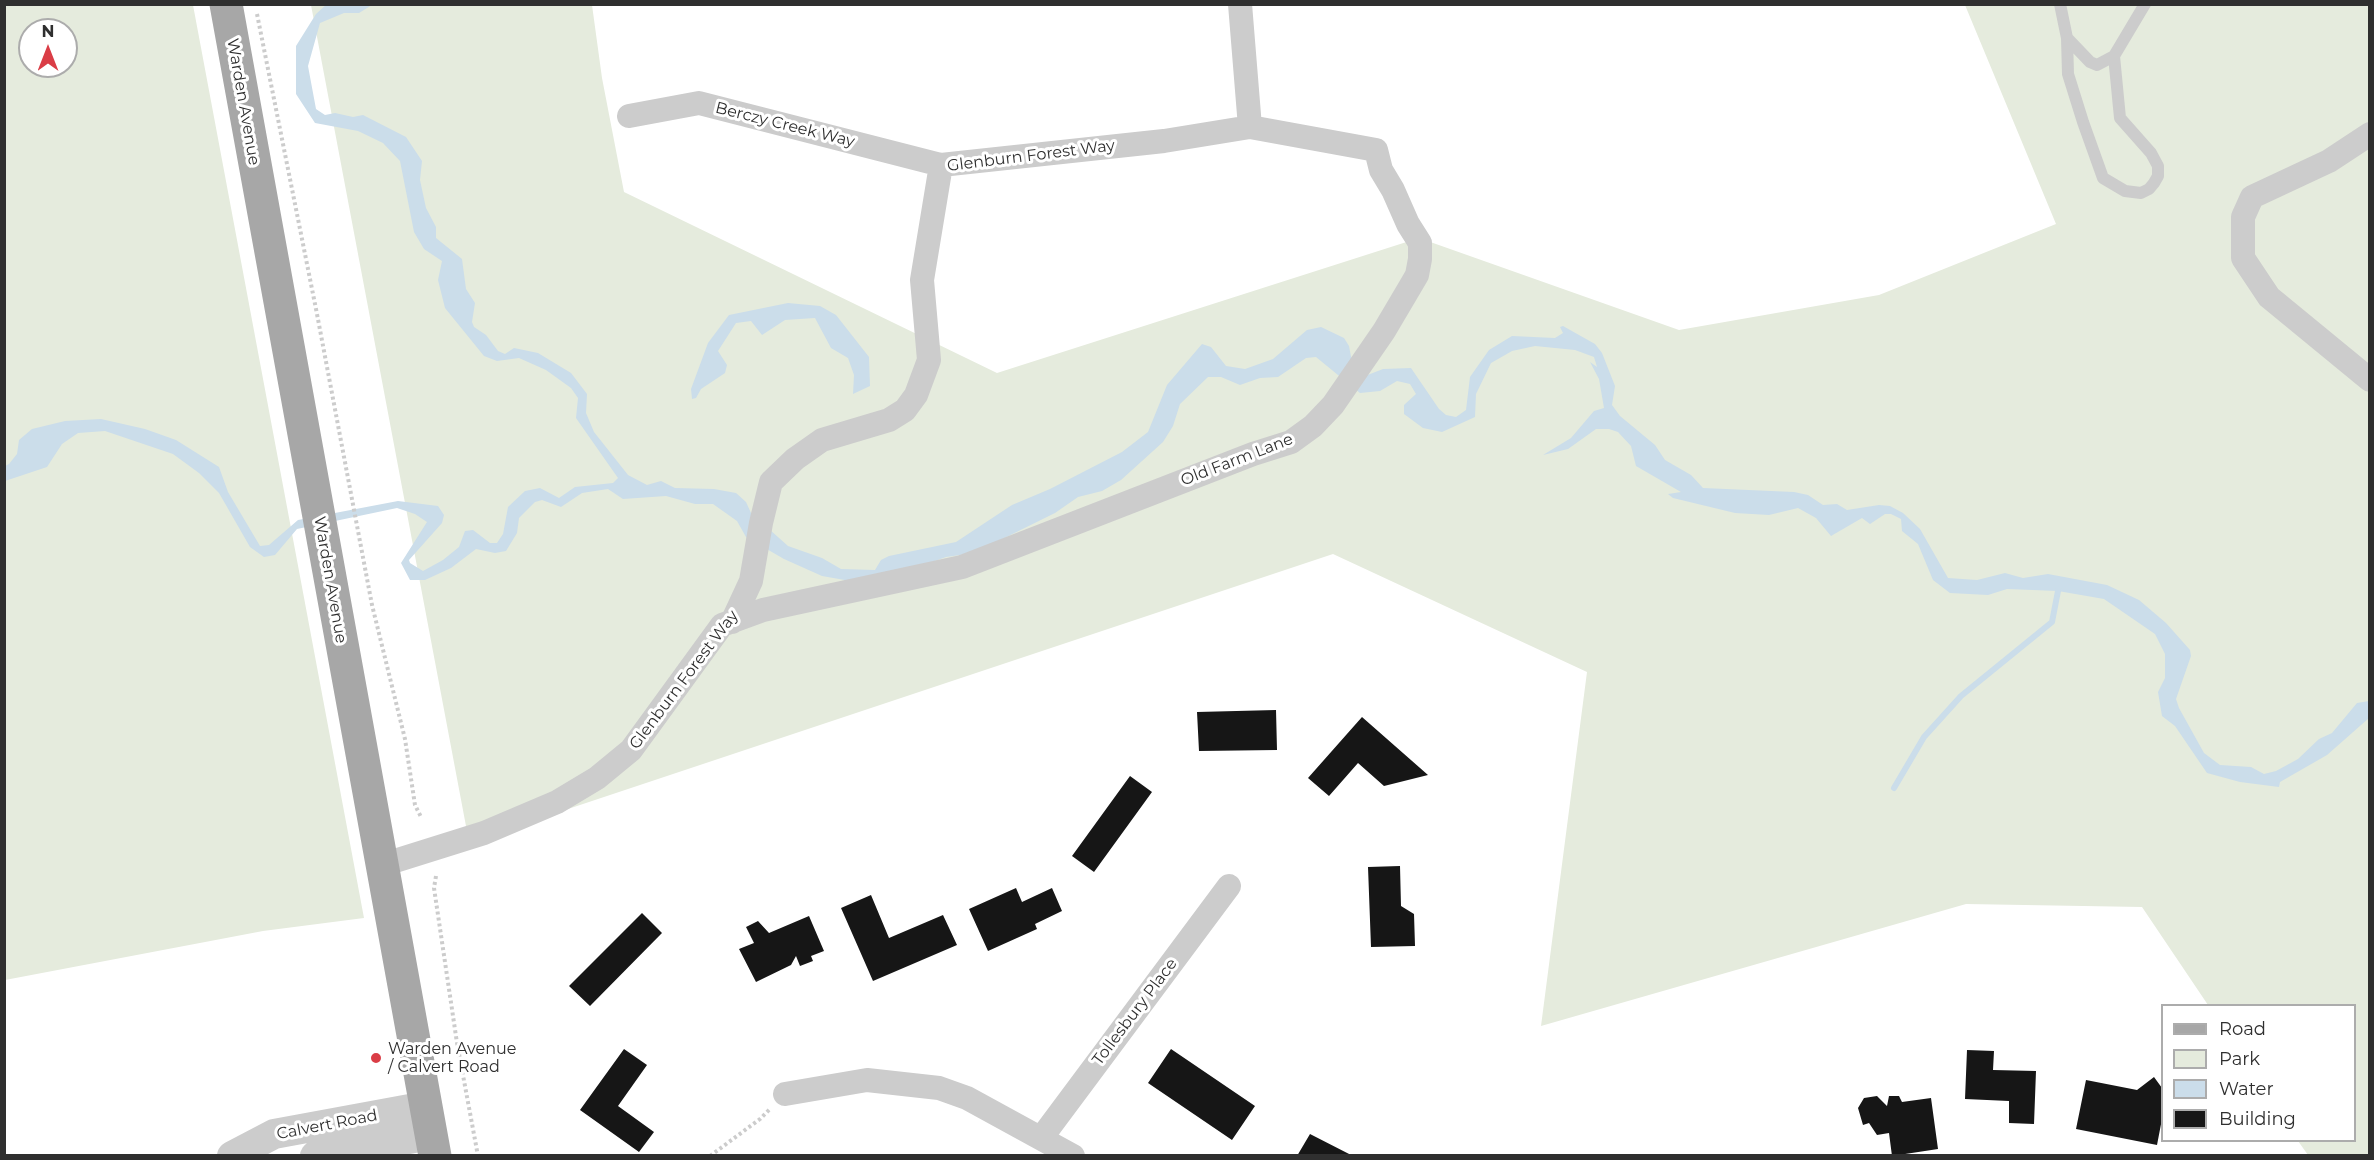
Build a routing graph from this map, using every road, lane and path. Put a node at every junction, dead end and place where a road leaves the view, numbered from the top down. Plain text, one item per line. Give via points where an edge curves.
1 (226, 4) edge
2 (255, 4) edge
3 (1240, 4) edge
4 (2060, 4) edge
5 (2145, 4) edge
6 (2067, 38) junction
7 (2114, 56) junction
8 (629, 116) dead end
9 (1250, 127) junction
10 (2370, 134) edge
11 (941, 165) junction
12 (2370, 380) edge
13 (732, 622) junction
14 (421, 817) dead end
15 (382, 865) junction
16 (436, 876) dead end
17 (1229, 886) dead end
18 (785, 1094) joint
19 (431, 1132) edge
20 (1042, 1137) junction
21 (232, 1155) edge
22 (315, 1155) edge
23 (478, 1155) edge
24 (710, 1155) edge
25 (1073, 1155) edge

1 - 15 main road, Warden Avenue
2 - 14 path via 372,605 405,739 415,805
3 - 9 street
4 - 6 lane
5 - 7 lane
6 - 7 lane via 2097,65
6 - 7 lane via 2068,74 2103,178 2125,191 2141,193 2154,183 2158,166 2120,118
8 - 11 street, Berczy Creek Way via 699,103
9 - 11 street, Glenburn Forest Way via 1164,141
9 - 13 street, Old Farm Lane via 1376,150 1381,171 1420,243 1417,275 1410,287 1333,405 1313,426 1291,442 962,567 763,610
10 - 12 street via 2329,161 2252,197 2243,217 2243,258 2269,297
11 - 13 street, Glenburn Forest Way via 922,280 929,360 916,395 905,410 889,420 822,440 771,482 751,581
13 - 15 street, Glenburn Forest Way via 722,625 631,750 597,778 557,802 484,833
15 - 19 main road, Warden Avenue
16 - 23 path via 434,888
17 - 20 street, Tollesbury Place
18 - 20 street via 867,1080 939,1088
18 - 24 path via 760,1119
19 - 21 street, Calvert Road via 274,1134
19 - 22 street, Calvert Road
20 - 25 street

